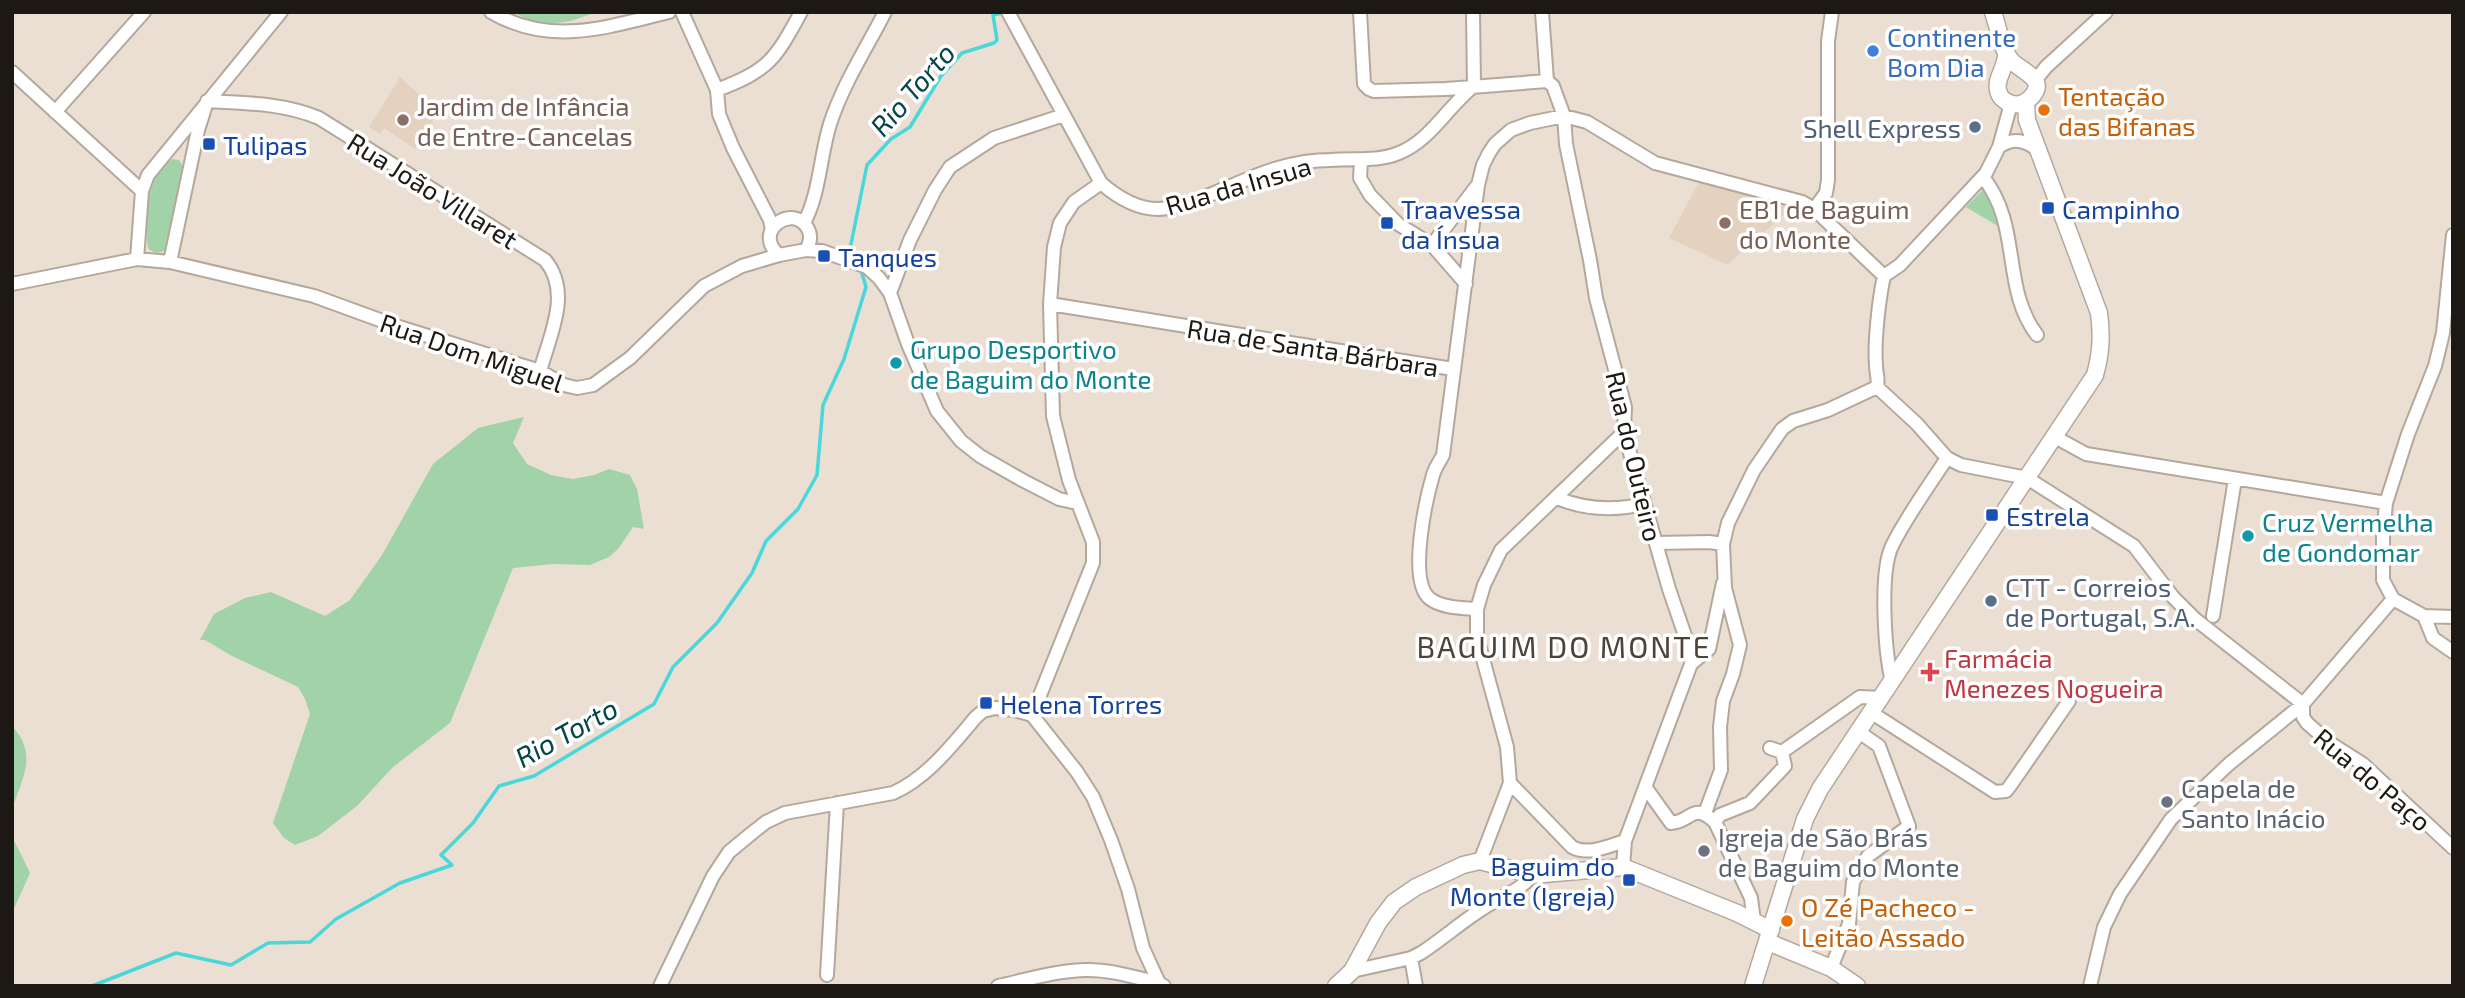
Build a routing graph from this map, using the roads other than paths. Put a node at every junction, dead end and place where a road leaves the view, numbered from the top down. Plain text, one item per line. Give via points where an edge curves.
1 (144, 12) edge
2 (281, 12) edge
3 (491, 12) edge
4 (669, 12) edge
5 (682, 12) edge
6 (801, 12) edge
7 (885, 12) edge
8 (1008, 12) edge
9 (1360, 12) edge
10 (1473, 12) edge
11 (1542, 12) edge
12 (1832, 12) edge
13 (1993, 12) edge
14 (2106, 12) edge
15 (2006, 53) junction
16 (2046, 67) junction
17 (2024, 69) junction
18 (12, 72) edge
19 (2003, 72) junction
20 (1547, 81) junction
21 (1474, 86) junction
22 (2035, 87) junction
23 (717, 90) junction
24 (207, 101) junction
25 (2017, 103) junction
26 (55, 112) junction
27 (1064, 115) junction
28 (1564, 116) junction
29 (1999, 147) junction
30 (169, 148) junction
31 (2038, 150) junction
32 (191, 159) junction
33 (1361, 161) junction
34 (1983, 177) junction
35 (1101, 183) junction
36 (1478, 185) junction
37 (142, 191) junction
38 (1814, 209) junction
39 (804, 223) junction
40 (772, 230) junction
41 (2453, 235) edge
42 (1432, 245) junction
43 (806, 250) junction
44 (779, 255) junction
45 (138, 259) junction
46 (170, 262) junction
47 (1884, 276) junction
48 (12, 284) edge
49 (1466, 284) junction
50 (890, 293) junction
51 (1049, 304) junction
52 (2037, 335) dead end
53 (1453, 369) junction
54 (540, 371) junction
55 (1877, 387) junction
56 (1624, 432) junction
57 (2055, 437) junction
58 (1947, 458) junction
59 (2027, 478) junction
60 (2235, 479) junction
61 (1557, 498) junction
62 (1077, 503) junction
63 (2386, 503) junction
64 (1644, 504) junction
65 (1656, 543) junction
66 (1723, 544) junction
67 (1724, 579) junction
68 (2393, 599) junction
69 (1477, 609) junction
70 (2213, 615) dead end
71 (2424, 616) junction
72 (2453, 617) edge
73 (2453, 652) edge
74 (1691, 664) junction
75 (1892, 681) junction
76 (1882, 698) junction
77 (2069, 701) dead end
78 (2303, 704) junction
79 (1871, 713) junction
80 (1032, 715) junction
81 (1858, 732) junction
82 (1510, 783) junction
83 (1646, 788) junction
84 (836, 803) junction
85 (1710, 818) junction
86 (1625, 841) junction
87 (2453, 848) edge
88 (1479, 860) junction
89 (1623, 867) junction
90 (1533, 875) junction
91 (1754, 921) junction
92 (1770, 936) junction
93 (1411, 958) junction
94 (1831, 968) junction
95 (1352, 971) junction
96 (827, 975) dead end
97 (1161, 984) edge
98 (660, 986) edge
99 (998, 986) edge
100 (1336, 986) edge
101 (1416, 986) edge
102 (1753, 986) edge
103 (1857, 986) edge
104 (2090, 986) edge

1 - 26 street
2 - 24 street
3 - 4 street via 537,31 554,32 612,26
5 - 23 street
6 - 23 street via 764,67
7 - 39 street via 831,120
8 - 27 street, Rua da Insua
9 - 21 street via 1368,89
10 - 21 street
11 - 20 street
12 - 38 street via 1828,180
13 - 15 main road
14 - 16 street
15 - 17 main road
15 - 19 main road
16 - 17 street via 2033,72
16 - 22 street
17 - 19 main road
17 - 22 main road via 2032,75
18 - 26 street
19 - 25 main road via 1997,83 2000,96
20 - 21 street
20 - 28 street, Rua do Outeiro
21 - 33 street, Rua da Insua via 1410,148
22 - 25 main road via 2034,93
23 - 40 street via 719,114
24 - 30 street
24 - 32 street
24 - 54 street, Rua João Villaret via 271,105 318,118 545,260 558,283 559,302
25 - 29 street via 2009,111
25 - 31 main road
26 - 37 street
27 - 35 street, Rua da Insua
27 - 50 street via 994,138 950,167 910,240
28 - 36 street via 1511,130 1489,153
28 - 38 street via 1587,122 1655,163 1788,197
28 - 56 street, Rua do Outeiro via 1596,298 1625,407
29 - 31 street via 2015,140
29 - 34 street
30 - 32 street
30 - 37 street
31 - 57 main road via 2099,313 2102,335 2095,375
32 - 46 street
33 - 35 street, Rua da Insua via 1332,159 1276,168 1177,206 1156,209 1122,199
33 - 42 street via 1360,178 1370,195 1398,224
34 - 47 street
34 - 52 street via 2002,208 2013,278
35 - 51 street via 1074,202 1060,222
36 - 42 street
36 - 49 street
37 - 45 street
38 - 47 street
39 - 40 street via 786,218
39 - 43 street via 811,239
40 - 44 street via 772,246
41 - 63 street via 2435,366
42 - 49 street
43 - 44 street
43 - 50 street via 835,254 867,267
44 - 54 street, Rua Dom Miguel via 742,266 704,286 630,358 593,385 564,385
45 - 46 street, Rua Dom Miguel
45 - 48 street
46 - 54 street, Rua Dom Miguel via 314,296
47 - 55 street
49 - 53 street
50 - 62 street via 923,379 947,426 999,468 1059,499
51 - 53 street, Rua de Santa Bárbara
51 - 62 street via 1053,416
53 - 69 street via 1443,455 1433,473 1420,543 1419,576 1432,600
55 - 58 street
55 - 66 street via 1782,429 1754,470 1728,523
56 - 61 street
56 - 64 street, Rua do Outeiro
57 - 59 main road
57 - 60 street via 2085,454
58 - 59 street
58 - 75 street via 1891,547 1885,569 1887,661
59 - 75 main road
59 - 78 street via 2134,546 2195,620
60 - 63 street
60 - 70 street
61 - 64 street via 1596,509
61 - 69 street via 1501,550
62 - 80 street via 1093,542 1093,563
63 - 68 street via 2383,580
64 - 65 street, Rua do Outeiro
65 - 66 street
65 - 74 street, Rua do Outeiro
66 - 67 street
67 - 74 street via 1709,649
67 - 85 street via 1740,645 1723,701 1721,770
68 - 71 street
68 - 78 street
69 - 82 street via 1477,637 1507,747
71 - 72 street
71 - 73 street via 2433,638
74 - 83 street
75 - 76 main road
76 - 79 main road
76 - 85 street via 1860,697 1776,750 1785,766 1750,803
77 - 79 street via 2010,786 2001,792
78 - 87 street, Rua do Paço via 2307,723 2363,764
78 - 104 street via 2171,819 2114,905
79 - 81 main road
80 - 84 street via 1003,709 983,711 908,786
80 - 97 street via 1093,797 1128,889 1143,948
81 - 92 main road via 1805,819
81 - 94 street via 1879,746 1909,826 1868,856 1853,882 1849,924
82 - 86 street via 1572,847 1586,852
82 - 88 street
83 - 85 street via 1671,823 1695,812
83 - 86 street
84 - 96 street
84 - 98 street via 785,813 729,852
85 - 91 street via 1751,898
86 - 89 street
88 - 90 main road
88 - 95 main road via 1416,887 1394,902
89 - 90 main road
89 - 91 main road
90 - 93 street via 1518,890
91 - 92 main road
92 - 94 main road
92 - 102 main road
93 - 95 street
93 - 101 street
94 - 103 main road
95 - 100 main road
97 - 99 street via 1085,970

